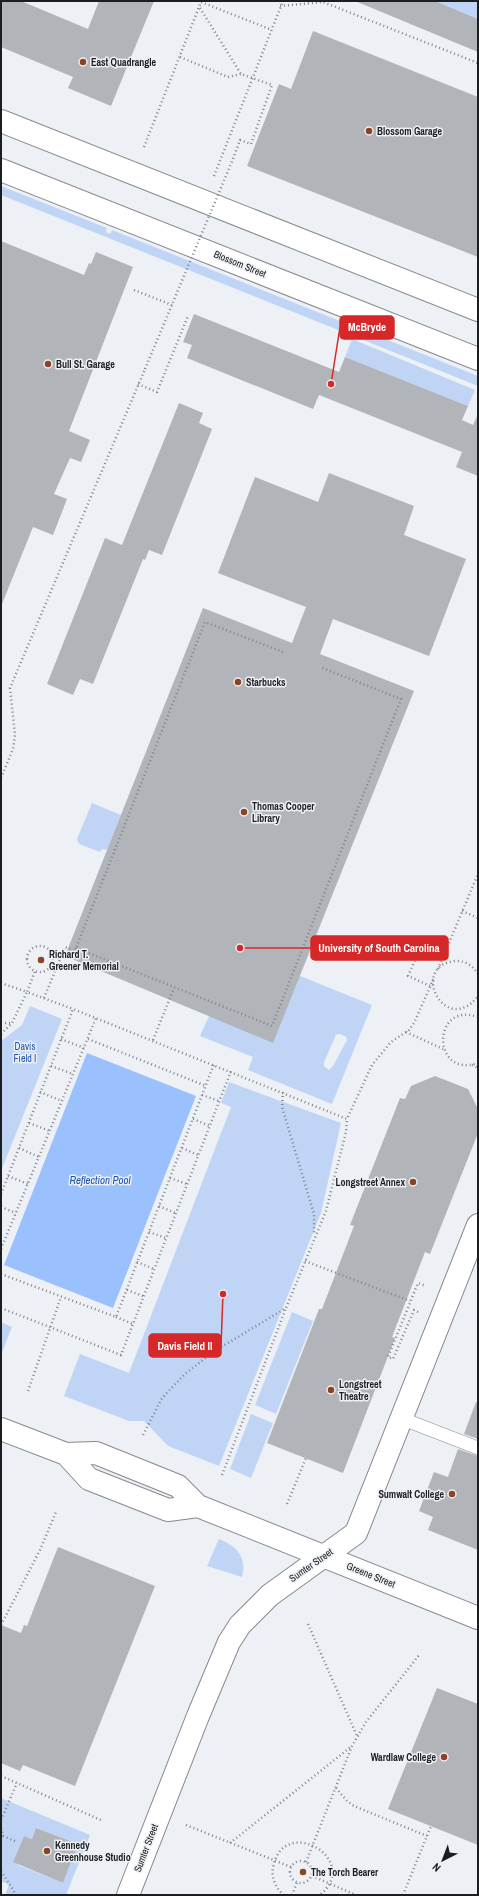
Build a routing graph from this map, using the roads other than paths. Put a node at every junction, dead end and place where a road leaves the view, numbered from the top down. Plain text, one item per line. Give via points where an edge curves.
1 (1, 121) edge
2 (1, 170) edge
3 (478, 310) edge
4 (478, 359) edge
5 (478, 1225) edge
6 (403, 1419) junction
7 (1, 1429) edge
8 (478, 1448) edge
9 (324, 1556) junction
10 (478, 1618) edge
11 (128, 1895) edge

1 - 3 street
2 - 4 street, Blossom Street
5 - 6 street, Sumter Street
6 - 8 lane
6 - 9 street, Sumter Street via 356,1533
7 - 9 street, Greene Street via 66,1454 96,1453 178,1486 198,1506
9 - 10 street, Greene Street
9 - 11 street, Sumter Street via 270,1595 240,1625 229,1642

